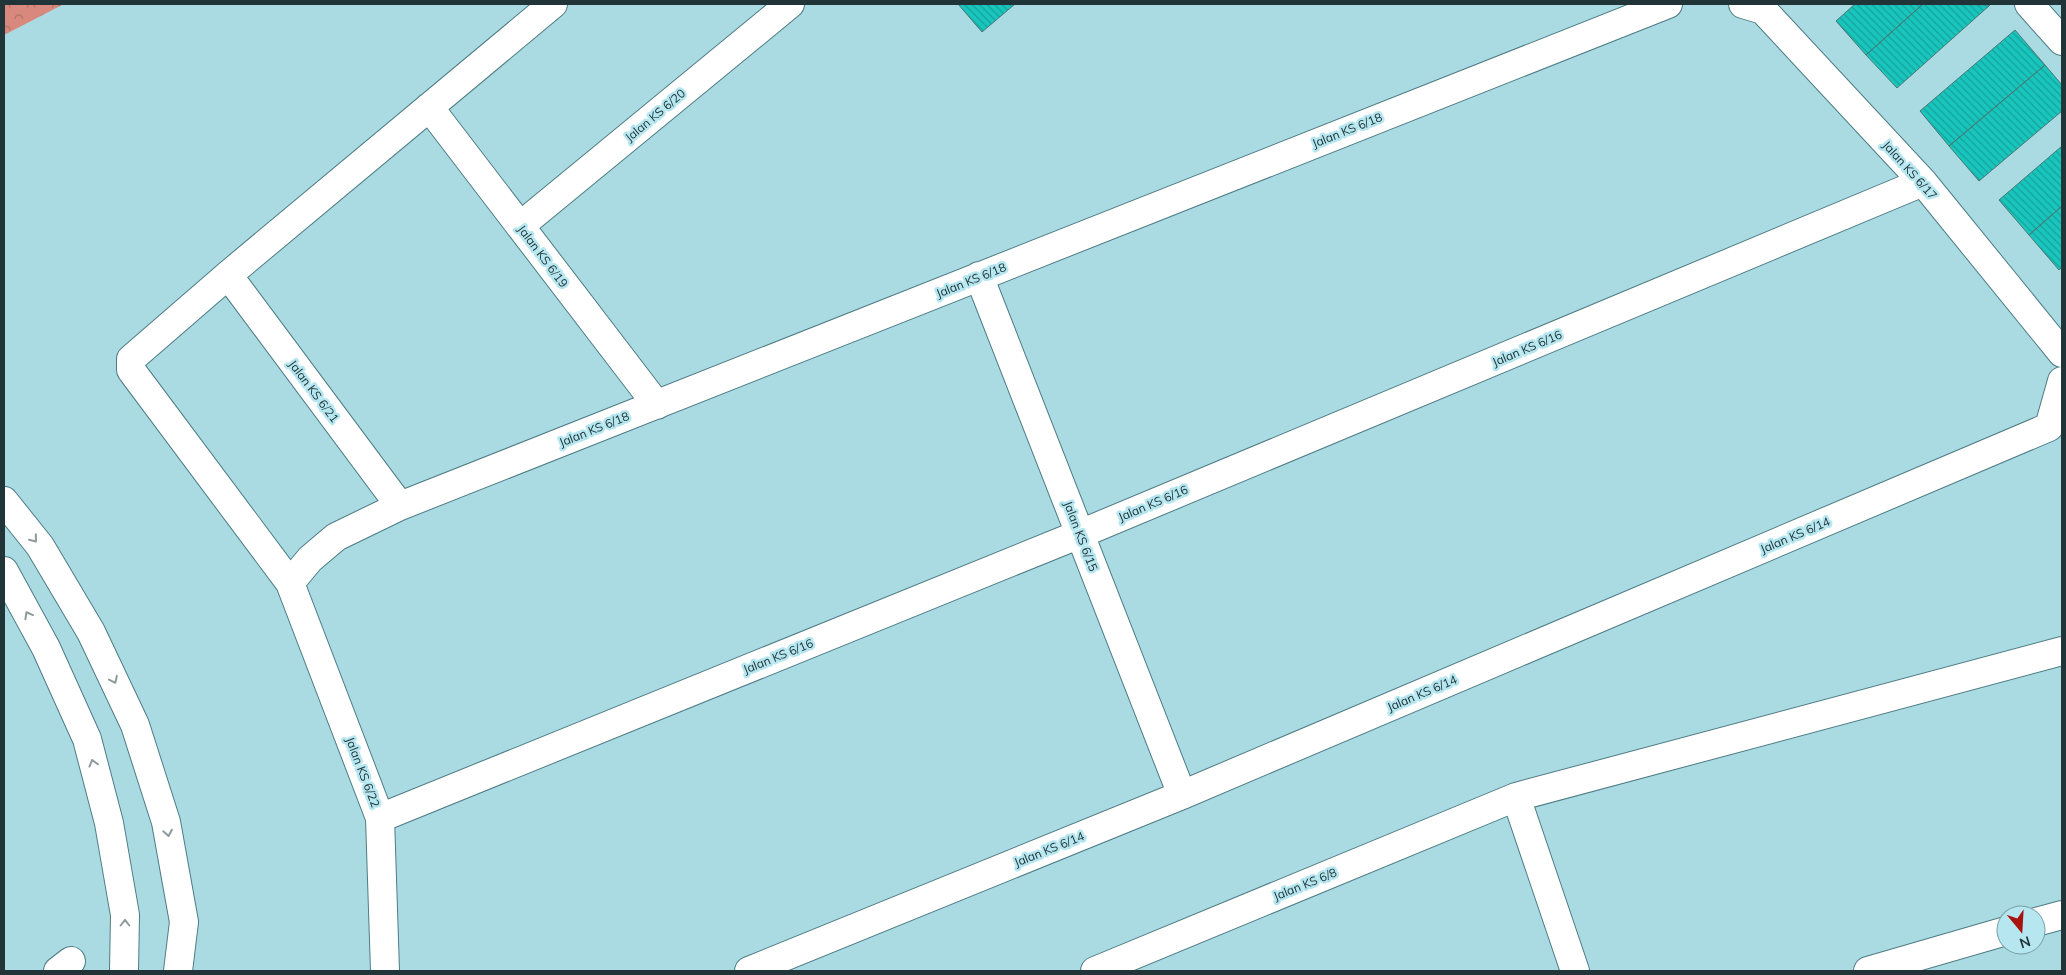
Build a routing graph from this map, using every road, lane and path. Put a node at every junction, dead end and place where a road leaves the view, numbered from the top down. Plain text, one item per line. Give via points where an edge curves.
1 (553, 4) edge
2 (790, 4) edge
3 (1668, 4) edge
4 (1743, 4) edge
5 (2029, 4) edge
6 (2062, 41) edge
7 (429, 107) junction
8 (1923, 182) junction
9 (520, 226) junction
10 (228, 275) junction
11 (979, 276) junction
12 (2062, 353) edge
13 (2062, 382) edge
14 (656, 405) junction
15 (4, 501) edge
16 (400, 506) junction
17 (1080, 534) junction
18 (4, 571) edge
19 (290, 583) junction
20 (2062, 651) edge
21 (1182, 795) junction
22 (1516, 797) junction
23 (380, 818) junction
24 (2062, 915) edge
25 (2046, 919) edge
26 (1996, 934) edge
27 (124, 971) edge
28 (178, 971) edge
29 (385, 971) edge
30 (749, 971) edge
31 (1095, 971) edge
32 (1575, 971) edge
33 (1868, 971) edge

1 - 7 street, Jalan KS 6/22
2 - 9 street, Jalan KS 6/20
3 - 11 street, Jalan KS 6/18
4 - 8 street, Jalan KS 6/17 via 1763,10
5 - 6 street
7 - 9 street, Jalan KS 6/19
7 - 10 street, Jalan KS 6/22
8 - 12 street, Jalan KS 6/17
8 - 17 street, Jalan KS 6/16
9 - 14 street, Jalan KS 6/19
10 - 16 street, Jalan KS 6/21
10 - 19 street, Jalan KS 6/22 via 131,360 131,370
11 - 14 street, Jalan KS 6/18
11 - 17 street, Jalan KS 6/15
13 - 21 street, Jalan KS 6/14 via 2049,427
14 - 16 street, Jalan KS 6/18
15 -> 28 street via 40,546 91,632 136,725 166,822 184,922
16 - 19 street, Jalan KS 6/18 via 336,537 310,559
17 - 21 street, Jalan KS 6/15
17 - 23 street, Jalan KS 6/16
27 -> 18 street via 125,915 110,823 87,738 46,648
19 - 23 street, Jalan KS 6/22
20 - 22 street, Jalan KS 6/8
21 - 30 street, Jalan KS 6/14
22 - 31 street, Jalan KS 6/8
22 - 32 street
23 - 29 street, Jalan KS 6/22
24 - 25 street
26 - 33 street

